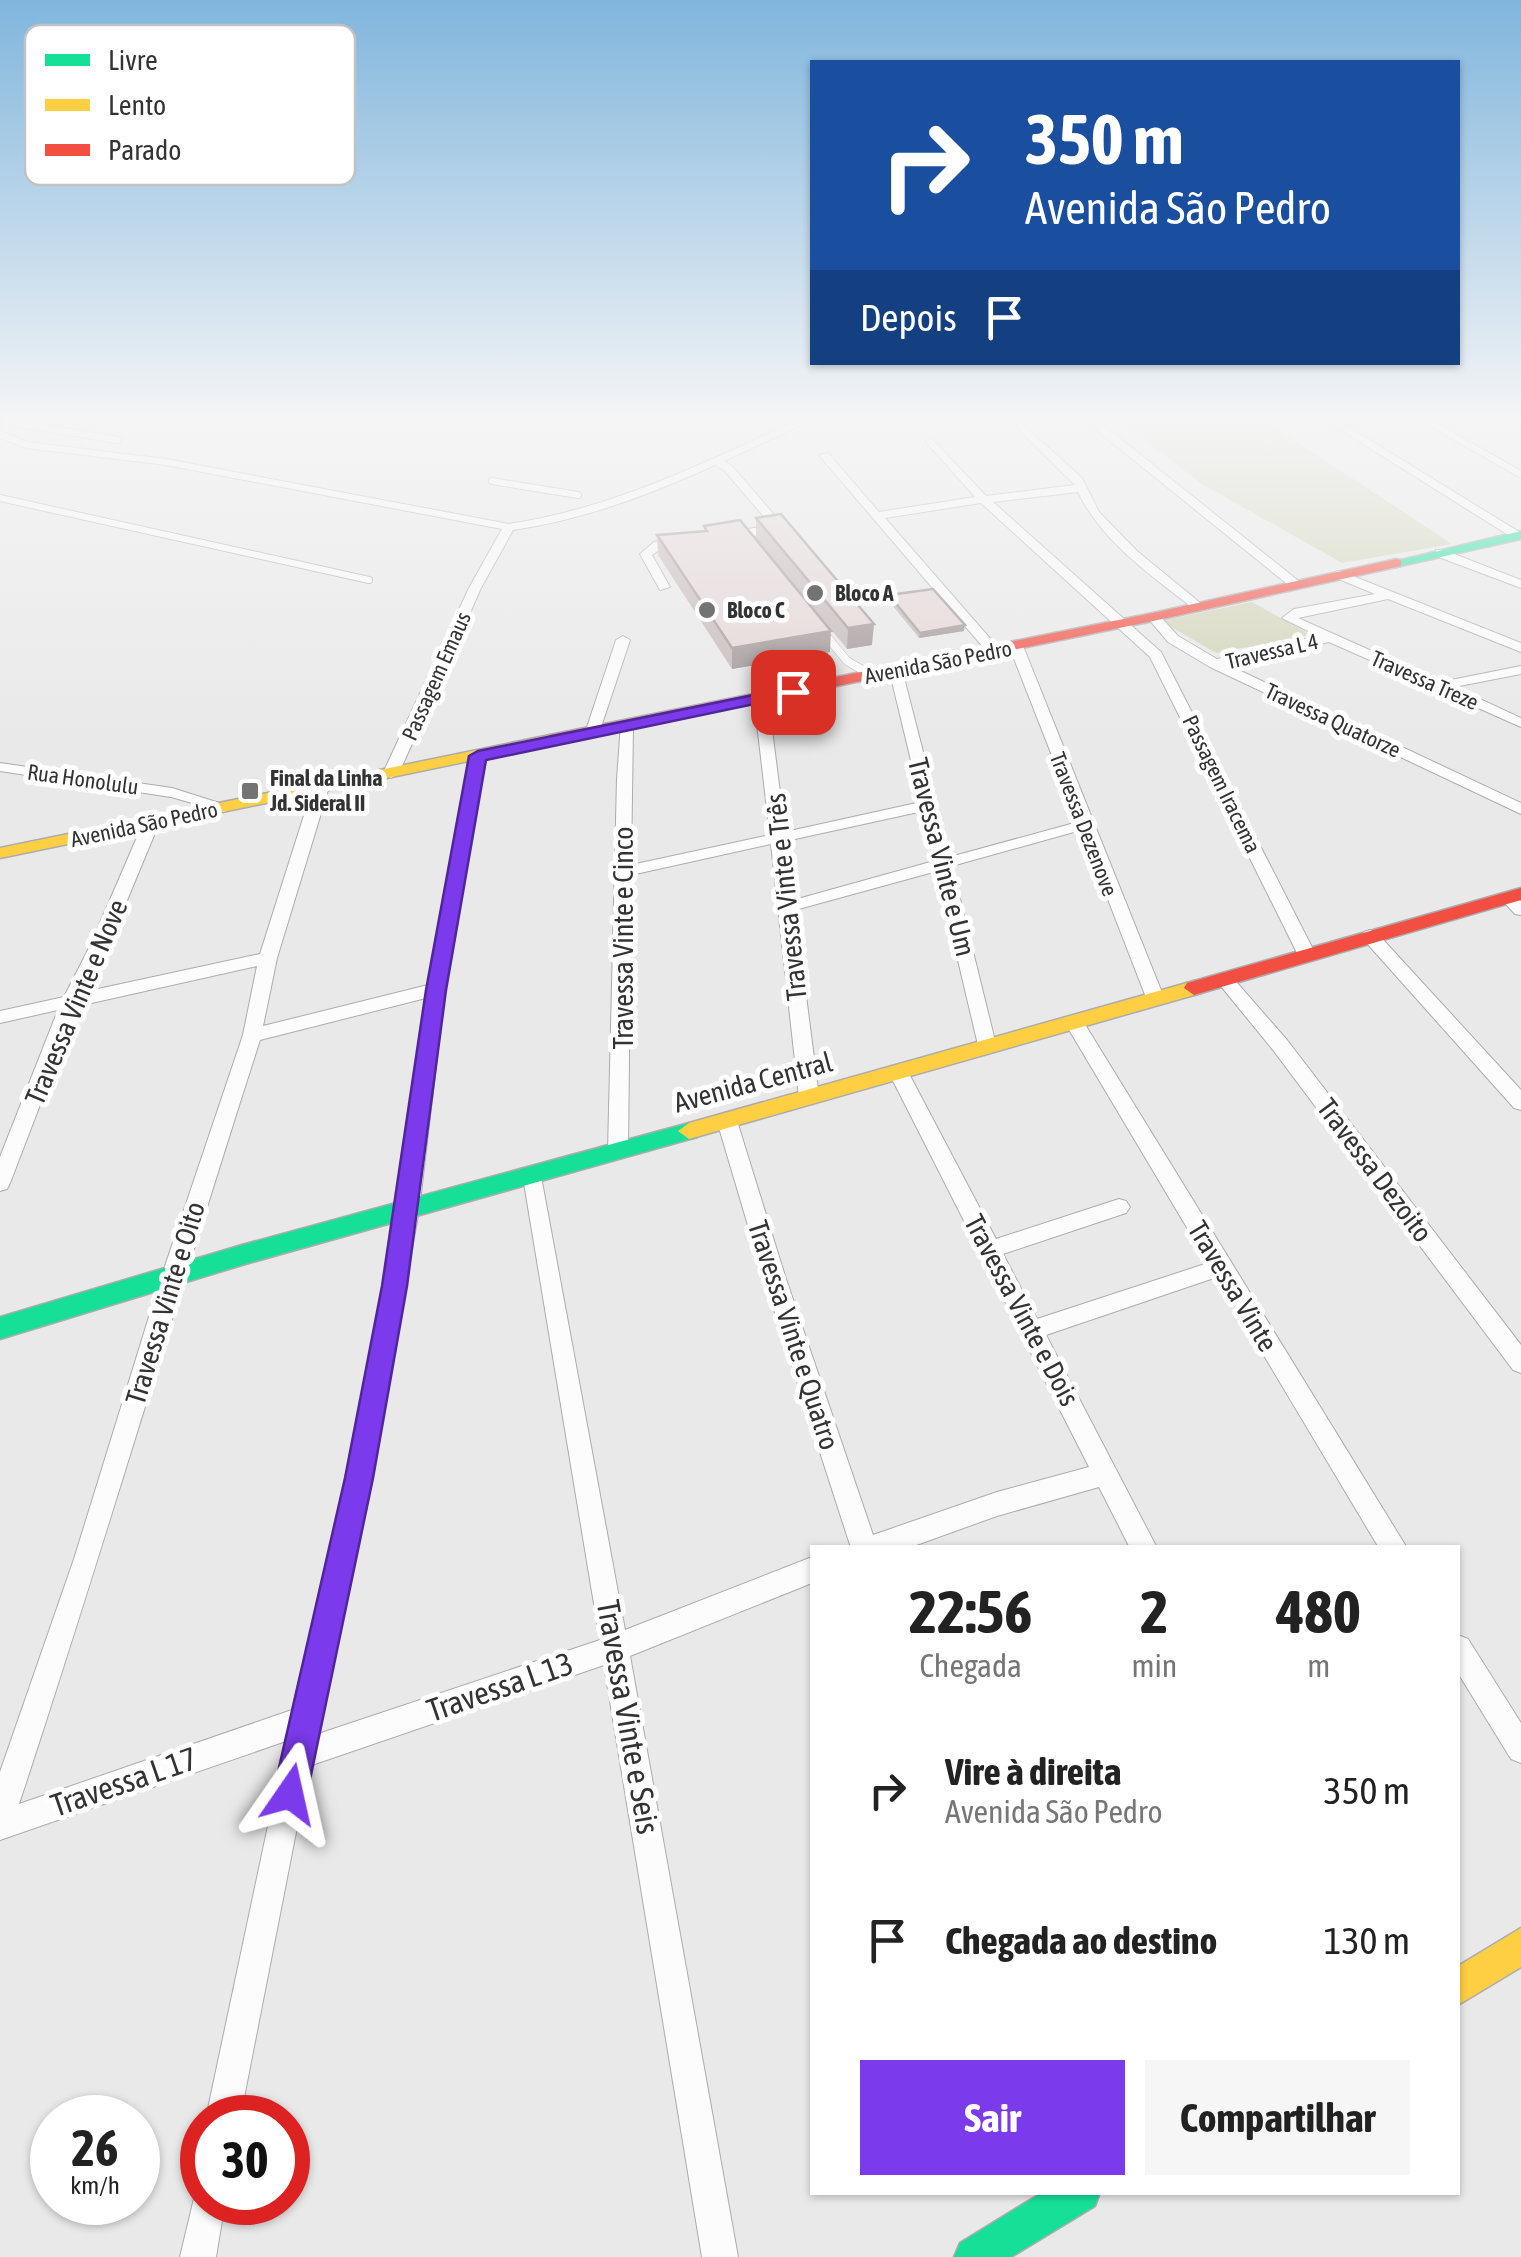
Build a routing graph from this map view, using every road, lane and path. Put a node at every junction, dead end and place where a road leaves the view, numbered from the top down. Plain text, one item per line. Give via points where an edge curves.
1 (123, 525) edge
2 (500, 525) edge
3 (517, 525) edge
4 (776, 525) edge
5 (885, 525) edge
6 (1012, 525) edge
7 (1105, 525) edge
8 (1222, 525) edge
9 (509, 527) junction
10 (744, 534) junction
11 (1519, 536) edge
12 (716, 537) edge
13 (700, 539) edge
14 (755, 548) edge
15 (1440, 553) junction
16 (1340, 574) junction
17 (368, 580) dead end
18 (1521, 584) edge
19 (1296, 585) junction
20 (664, 587) dead end
21 (1392, 594) junction
22 (1198, 606) junction
23 (1153, 618) junction
24 (812, 619) edge
25 (1121, 623) junction
26 (1330, 638) junction
27 (623, 640) dead end
28 (1005, 648) junction
29 (1521, 648) edge
30 (1187, 649) junction
31 (1156, 655) junction
32 (1214, 664) junction
33 (896, 670) junction
34 (1521, 670) edge
35 (870, 675) junction
36 (1440, 686) junction
37 (761, 698) junction
38 (1521, 723) edge
39 (626, 726) junction
40 (592, 732) junction
41 (478, 756) junction
42 (0, 767) edge
43 (391, 773) junction
44 (321, 787) junction
45 (929, 805) junction
46 (224, 807) junction
47 (1521, 809) edge
48 (152, 821) junction
49 (1083, 824) junction
50 (779, 838) junction
51 (0, 854) edge
52 (943, 864) junction
53 (622, 872) junction
54 (1516, 900) edge
55 (786, 908) junction
56 (1370, 936) junction
57 (1307, 955) junction
58 (268, 958) junction
59 (1226, 981) junction
60 (436, 990) junction
61 (72, 999) junction
62 (1156, 1000) junction
63 (0, 1017) edge
64 (1074, 1023) junction
65 (252, 1035) junction
66 (987, 1045) junction
67 (898, 1074) junction
68 (809, 1098) junction
69 (1521, 1103) edge
70 (727, 1120) junction
71 (618, 1150) junction
72 (533, 1177) junction
73 (0, 1183) edge
74 (1119, 1207) dead end
75 (408, 1210) junction
76 (991, 1249) junction
77 (1222, 1267) junction
78 (172, 1278) junction
79 (0, 1328) edge
80 (1032, 1330) junction
81 (1512, 1337) edge
82 (1521, 1363) edge
83 (1107, 1473) junction
84 (863, 1545) edge
85 (881, 1545) edge
86 (1143, 1545) edge
87 (1392, 1545) edge
88 (810, 1571) edge
89 (616, 1648) junction
90 (1460, 1652) edge
91 (304, 1720) junction
92 (1521, 1749) edge
93 (298, 1756) junction
94 (0, 1815) edge
95 (0, 1824) edge
96 (1521, 1946) edge
97 (1460, 1986) edge
98 (228, 2095) edge
99 (1076, 2195) edge
100 (204, 2225) edge
101 (198, 2257) edge
102 (720, 2257) edge
103 (974, 2257) edge

1 - 17 lane
2 - 9 street
3 - 9 street
4 - 10 street
5 - 28 street
6 - 25 street, Passagem Iracema
7 - 22 street
8 - 19 street
9 - 43 street, Passagem Emaus
10 - 12 street
10 - 14 lane
11 - 15 main road, Avenida São Pedro
13 - 20 street via 658,544 648,552
15 - 16 main road, Avenida São Pedro
15 - 18 street
16 - 19 main road, Avenida São Pedro
16 - 21 street
19 - 22 main road, Avenida São Pedro
21 - 26 street, Travessa Treze via 1289,616
21 - 29 street
22 - 23 main road, Avenida São Pedro
23 - 25 main road, Avenida São Pedro
23 - 30 street, Travessa Quatorze
24 - 35 lane via 847,661
25 - 28 main road, Avenida São Pedro
25 - 31 street, Passagem Iracema
26 - 32 street, Travessa L 4
26 - 36 street, Travessa Treze
27 - 40 street
28 - 33 main road, Avenida São Pedro
28 - 49 street, Travessa Dezenove
30 - 31 street
30 - 32 street, Travessa Quatorze
31 - 57 street, Passagem Iracema
32 - 47 street, Travessa Quatorze
33 - 35 main road, Avenida São Pedro
33 - 45 street, Travessa Vinte e Um
34 - 36 street
35 - 37 main road, Avenida São Pedro via 786,684
36 - 38 street, Travessa Treze
37 - 39 main road, Avenida São Pedro
37 - 50 street, Travessa Vinte e Três
39 - 40 main road, Avenida São Pedro
39 - 53 street, Travessa Vinte e Cinco
40 - 41 main road, Avenida São Pedro
41 - 43 main road, Avenida São Pedro
41 - 60 street
42 - 46 street, Rua Honolulu
43 - 44 main road, Avenida São Pedro
44 - 46 main road, Avenida São Pedro
44 - 58 street, Travessa Vinte e Oito
45 - 50 street
45 - 52 street, Travessa Vinte e Um
46 - 48 main road, Avenida São Pedro
48 - 51 main road, Avenida São Pedro
48 - 61 street, Travessa Vinte e Nove
49 - 52 street
49 - 62 street, Travessa Dezenove
50 - 53 street
50 - 55 street, Travessa Vinte e Três
52 - 55 street
52 - 66 street, Travessa Vinte e Um
53 - 71 street, Travessa Vinte e Cinco
54 - 56 main road, Avenida Central
55 - 68 street, Travessa Vinte e Três
56 - 57 main road, Avenida Central
56 - 69 street
57 - 59 main road, Avenida Central
58 - 61 street
58 - 65 street, Travessa Vinte e Oito
59 - 62 main road, Avenida Central
59 - 81 street, Travessa Dezoito
60 - 65 street
60 - 75 street
61 - 63 street
61 - 73 street, Travessa Vinte e Nove
62 - 64 main road, Avenida Central
64 - 66 main road, Avenida Central
64 - 77 street, Travessa Vinte
65 - 78 street, Travessa Vinte e Oito
66 - 67 main road, Avenida Central
67 - 68 main road, Avenida Central
67 - 76 street, Travessa Vinte e Dois
68 - 70 main road, Avenida Central
70 - 71 main road, Avenida Central
70 - 84 street, Travessa Vinte e Quatro
71 - 72 main road, Avenida Central
72 - 75 main road, Avenida Central
72 - 89 street, Travessa Vinte e Seis
74 - 76 street
75 - 78 main road, Avenida Central
75 - 91 street via 359,1478
76 - 80 street, Travessa Vinte e Dois
77 - 80 street
77 - 87 street, Travessa Vinte
78 - 79 main road, Avenida Central
78 - 94 street, Travessa Vinte e Oito via 88,1559
80 - 83 street, Travessa Vinte e Dois
81 - 82 street, Travessa Dezoito
83 - 85 street
83 - 86 street, Travessa Vinte e Dois
88 - 89 street, Travessa L 13
89 - 93 street, Travessa L 13
89 - 102 street, Travessa Vinte e Seis
90 - 92 street
91 - 93 street
91 - 95 street, Travessa L 17
93 - 98 street
96 - 97 main road
99 - 103 main road
100 - 101 street

